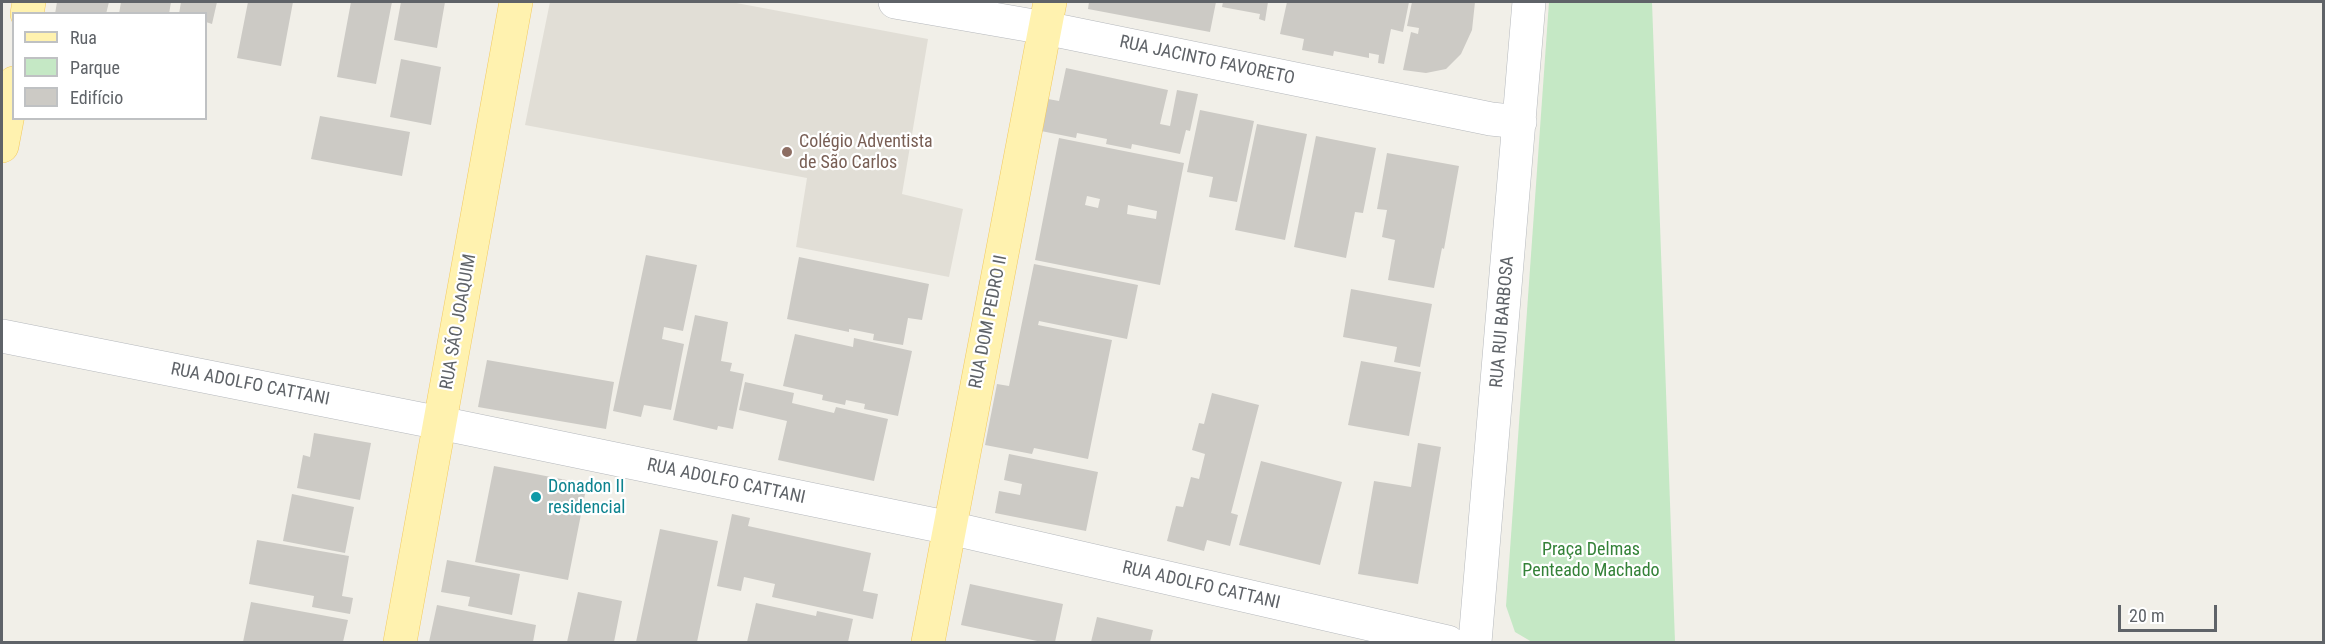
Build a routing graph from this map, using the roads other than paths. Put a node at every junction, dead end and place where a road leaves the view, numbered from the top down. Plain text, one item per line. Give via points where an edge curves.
1 (516, 2) edge
2 (895, 2) edge
3 (1529, 2) edge
4 (1047, 15) edge
5 (12, 94) edge
6 (1520, 122) junction
7 (2, 146) edge
8 (2, 336) edge
9 (440, 423) junction
10 (950, 528) junction
11 (400, 642) edge
12 (928, 642) edge
13 (1448, 642) edge
14 (1474, 642) edge

1 - 9 main road, RUA SÃO JOAQUIM
2 - 4 street, RUA JACINTO FAVORETO
3 - 6 street, RUA RUI BARBOSA
4 - 6 street, RUA JACINTO FAVORETO via 1491,119
4 - 10 main road, RUA DOM PEDRO II
5 - 7 main road
6 - 14 street, RUA RUI BARBOSA
8 - 9 street, RUA ADOLFO CATTANI
9 - 10 street, RUA ADOLFO CATTANI
9 - 11 main road, RUA SÃO JOAQUIM
10 - 12 main road, RUA DOM PEDRO II
10 - 13 street, RUA ADOLFO CATTANI

